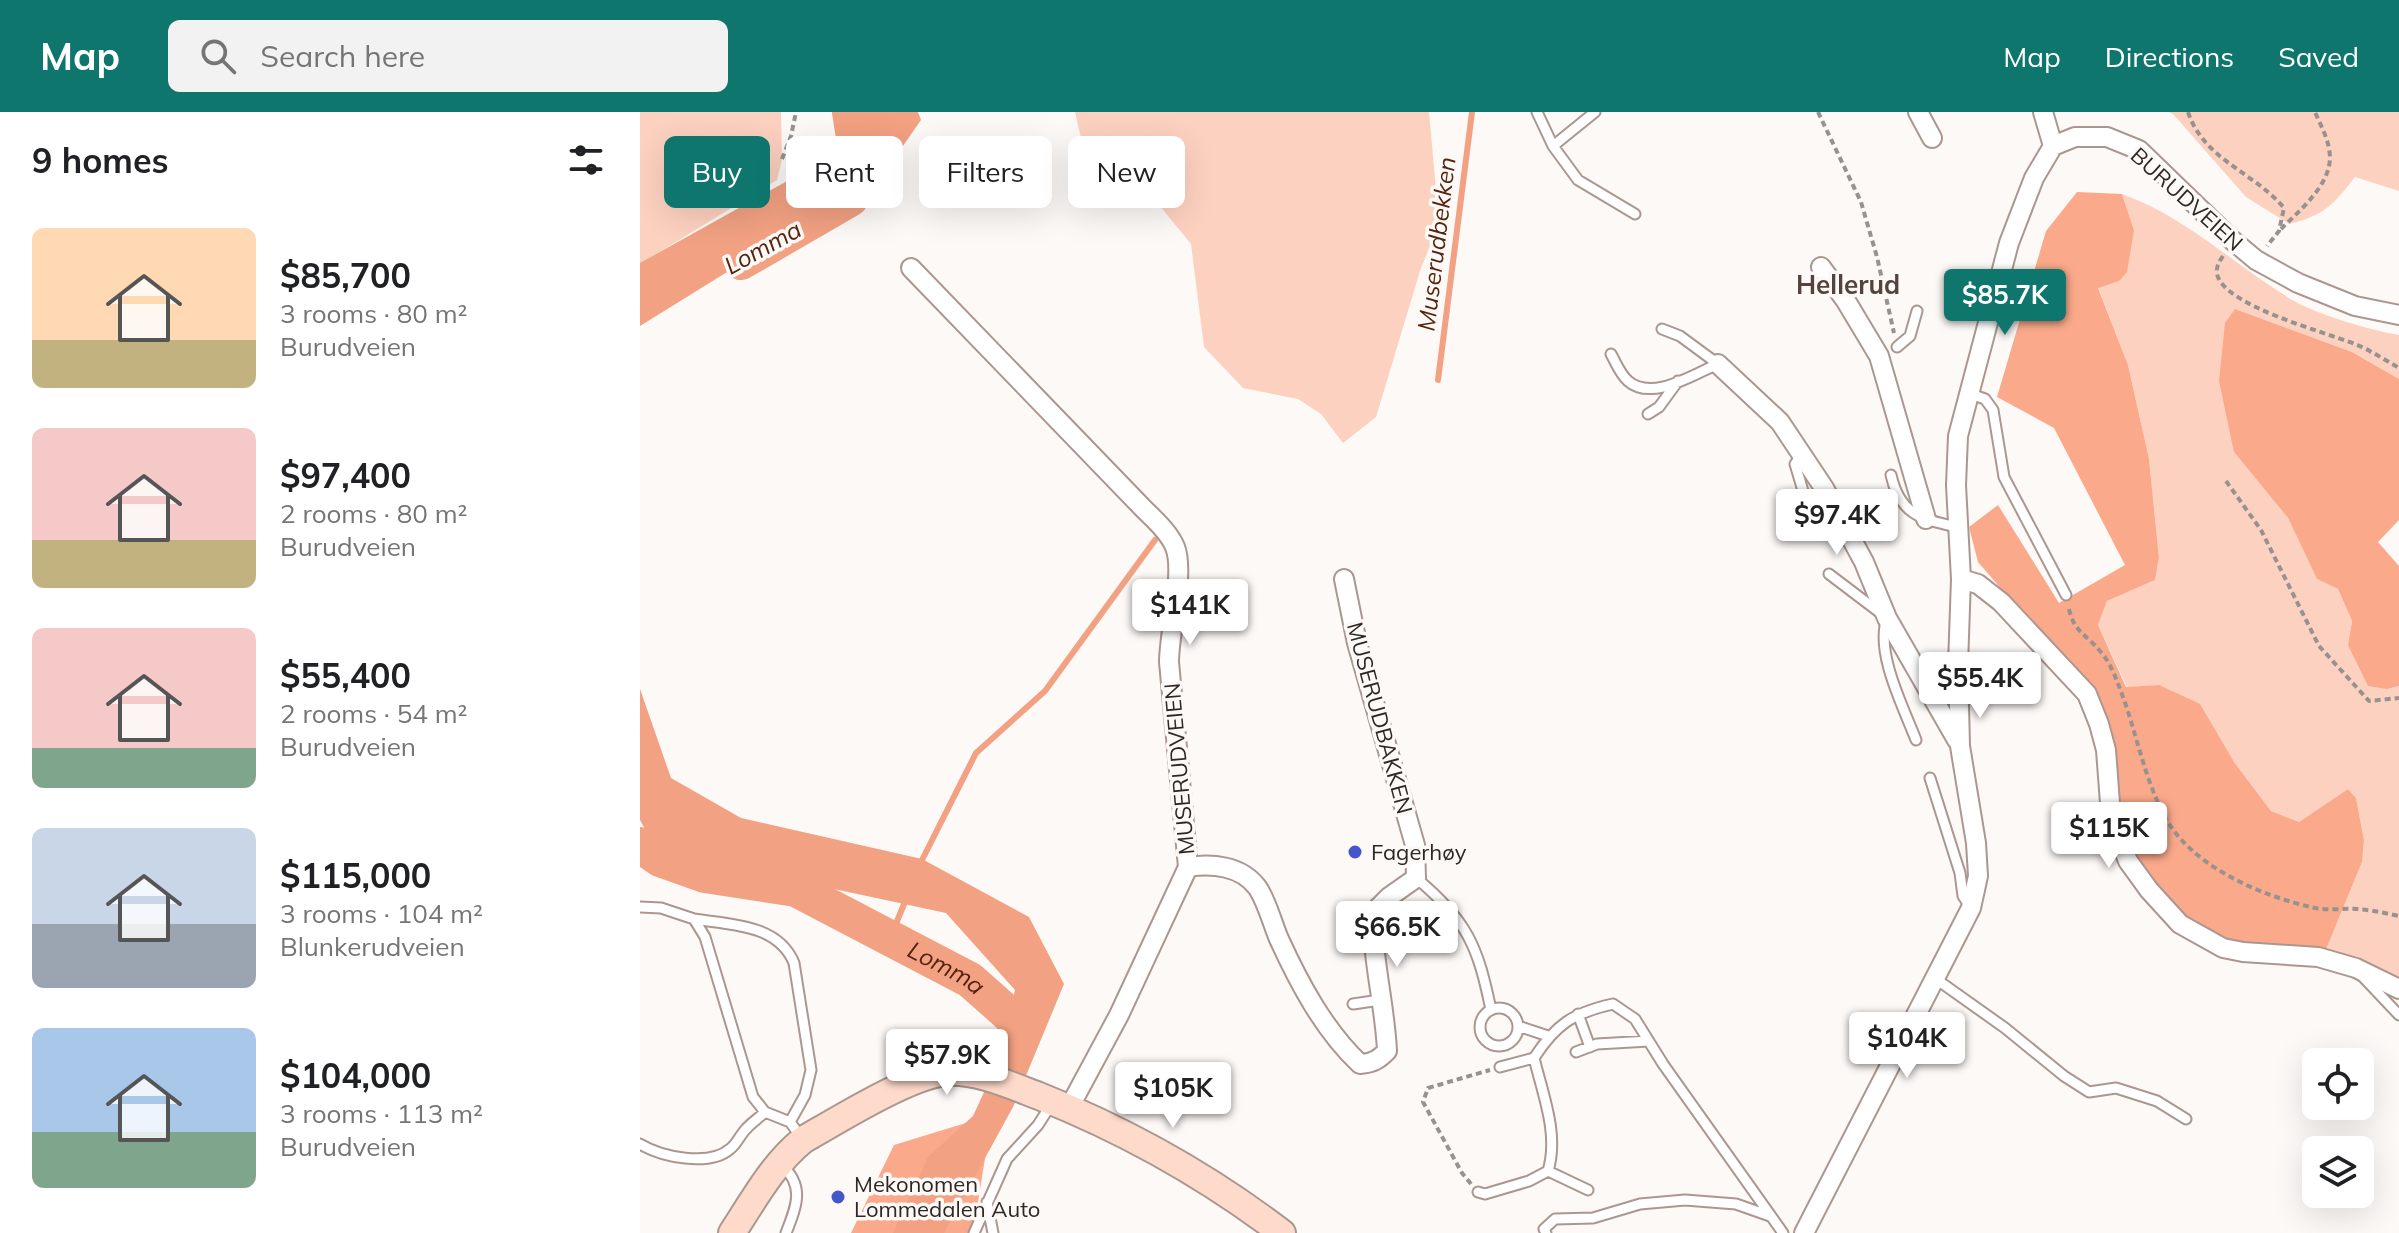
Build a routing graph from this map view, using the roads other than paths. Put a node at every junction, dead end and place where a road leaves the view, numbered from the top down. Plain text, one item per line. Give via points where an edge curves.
1 (1537, 112) edge
2 (1595, 112) edge
3 (1918, 112) edge
4 (2043, 112) edge
5 (1932, 138) dead end
6 (1553, 146) junction
7 (2053, 146) junction
8 (1635, 214) dead end
9 (1821, 267) dead end
10 (911, 268) dead end
11 (1917, 311) dead end
12 (2399, 315) edge
13 (1662, 329) dead end
14 (1897, 347) road end
15 (1611, 354) dead end
16 (1718, 364) junction
17 (1678, 381) junction
18 (1968, 393) junction
19 (1648, 414) dead end
20 (1801, 454) junction
21 (1891, 475) dead end
22 (1809, 511) dead end
23 (1926, 519) junction
24 (1952, 526) junction
25 (1829, 574) dead end
26 (1344, 579) dead end
27 (1961, 579) junction
28 (2066, 595) road end
29 (1887, 618) junction
30 (1916, 740) dead end
31 (1960, 746) junction
32 (1930, 778) dead end
33 (1188, 867) junction
34 (1416, 878) junction
35 (640, 907) edge
36 (1971, 908) junction
37 (694, 919) junction
38 (2356, 968) junction
39 (1936, 979) junction
40 (2399, 989) edge
41 (1380, 1000) junction
42 (1353, 1004) dead end
43 (1491, 1010) junction
44 (1578, 1014) junction
45 (2399, 1015) edge
46 (1518, 1026) junction
47 (1548, 1036) junction
48 (1649, 1041) junction
49 (1590, 1047) junction
50 (1576, 1052) dead end
51 (1534, 1058) junction
52 (1500, 1067) road end
53 (1061, 1105) junction
54 (765, 1112) junction
55 (2186, 1119) dead end
56 (796, 1131) junction
57 (640, 1144) edge
58 (780, 1163) junction
59 (1548, 1171) junction
60 (1588, 1190) dead end
61 (1478, 1192) road end
62 (987, 1202) junction
63 (1770, 1216) junction
64 (732, 1233) edge
65 (786, 1233) edge
66 (974, 1233) edge
67 (993, 1233) edge
68 (1282, 1233) edge
69 (1546, 1233) edge
70 (1783, 1233) edge
71 (1804, 1233) edge

1 - 6 lane
2 - 6 lane
3 - 5 street
4 - 7 street
6 - 8 lane via 1578,180
7 - 12 street, BURUDVEIEN via 2075,137 2107,137 2139,150 2256,260 2355,306
7 - 18 street via 2034,178 2009,243
9 - 23 street via 1879,356
10 - 33 street, MUSERUDVEIEN via 1176,548 1169,662
11 - 14 lane via 1910,336
13 - 16 lane
15 - 17 lane via 1621,373 1640,387 1656,389
16 - 17 lane
16 - 20 street via 1780,422
17 - 19 lane
18 - 24 street via 1958,436
18 - 28 lane via 1985,399 1993,410 2004,477
20 - 22 lane via 1795,464
20 - 29 street via 1864,562
21 - 23 lane via 1903,506
23 - 24 lane
24 - 27 street
25 - 29 lane
26 - 34 street, MUSERUDBAKKEN via 1415,845
27 - 31 street
27 - 38 street via 1978,584 2001,602 2087,694 2106,750 2110,803 2128,861 2180,924 2223,948 2318,957
29 - 30 lane via 1882,633 1889,666
29 - 31 street
31 - 36 street via 1978,876
32 - 36 lane via 1963,896
33 - 41 street via 1233,869 1257,887 1304,988 1360,1064 1387,1051
33 - 53 street, MUSERUDVEIEN via 1119,1015
34 - 41 street via 1373,913
34 - 43 lane via 1458,917 1484,974
35 - 37 lane
36 - 39 street
37 - 54 lane via 705,937 753,1097
37 - 56 lane via 771,934 789,950 811,1070
38 - 40 street
38 - 45 lane
39 - 55 lane via 2089,1092 2116,1088 2157,1101
39 - 71 street
41 - 42 lane
43 - 46 lane via 1508,1010
43 - 46 lane via 1481,1025 1492,1044 1509,1043
44 - 47 lane
44 - 48 lane via 1613,1004 1635,1019
44 - 49 lane
46 - 47 lane
47 - 51 lane
48 - 49 lane
48 - 63 lane
49 - 50 lane
51 - 52 lane
51 - 59 lane via 1551,1127
53 - 56 street via 986,1077 944,1072
53 - 62 lane via 1007,1159
53 - 68 street via 1194,1171
54 - 56 lane
54 - 57 lane via 731,1149 715,1157 655,1151
56 - 58 street
58 - 64 street
58 - 65 lane via 797,1184
59 - 60 lane
59 - 61 lane via 1529,1181
62 - 66 lane
62 - 67 lane
63 - 69 lane via 1736,1204 1685,1200 1640,1204 1593,1218 1555,1219
63 - 70 lane

